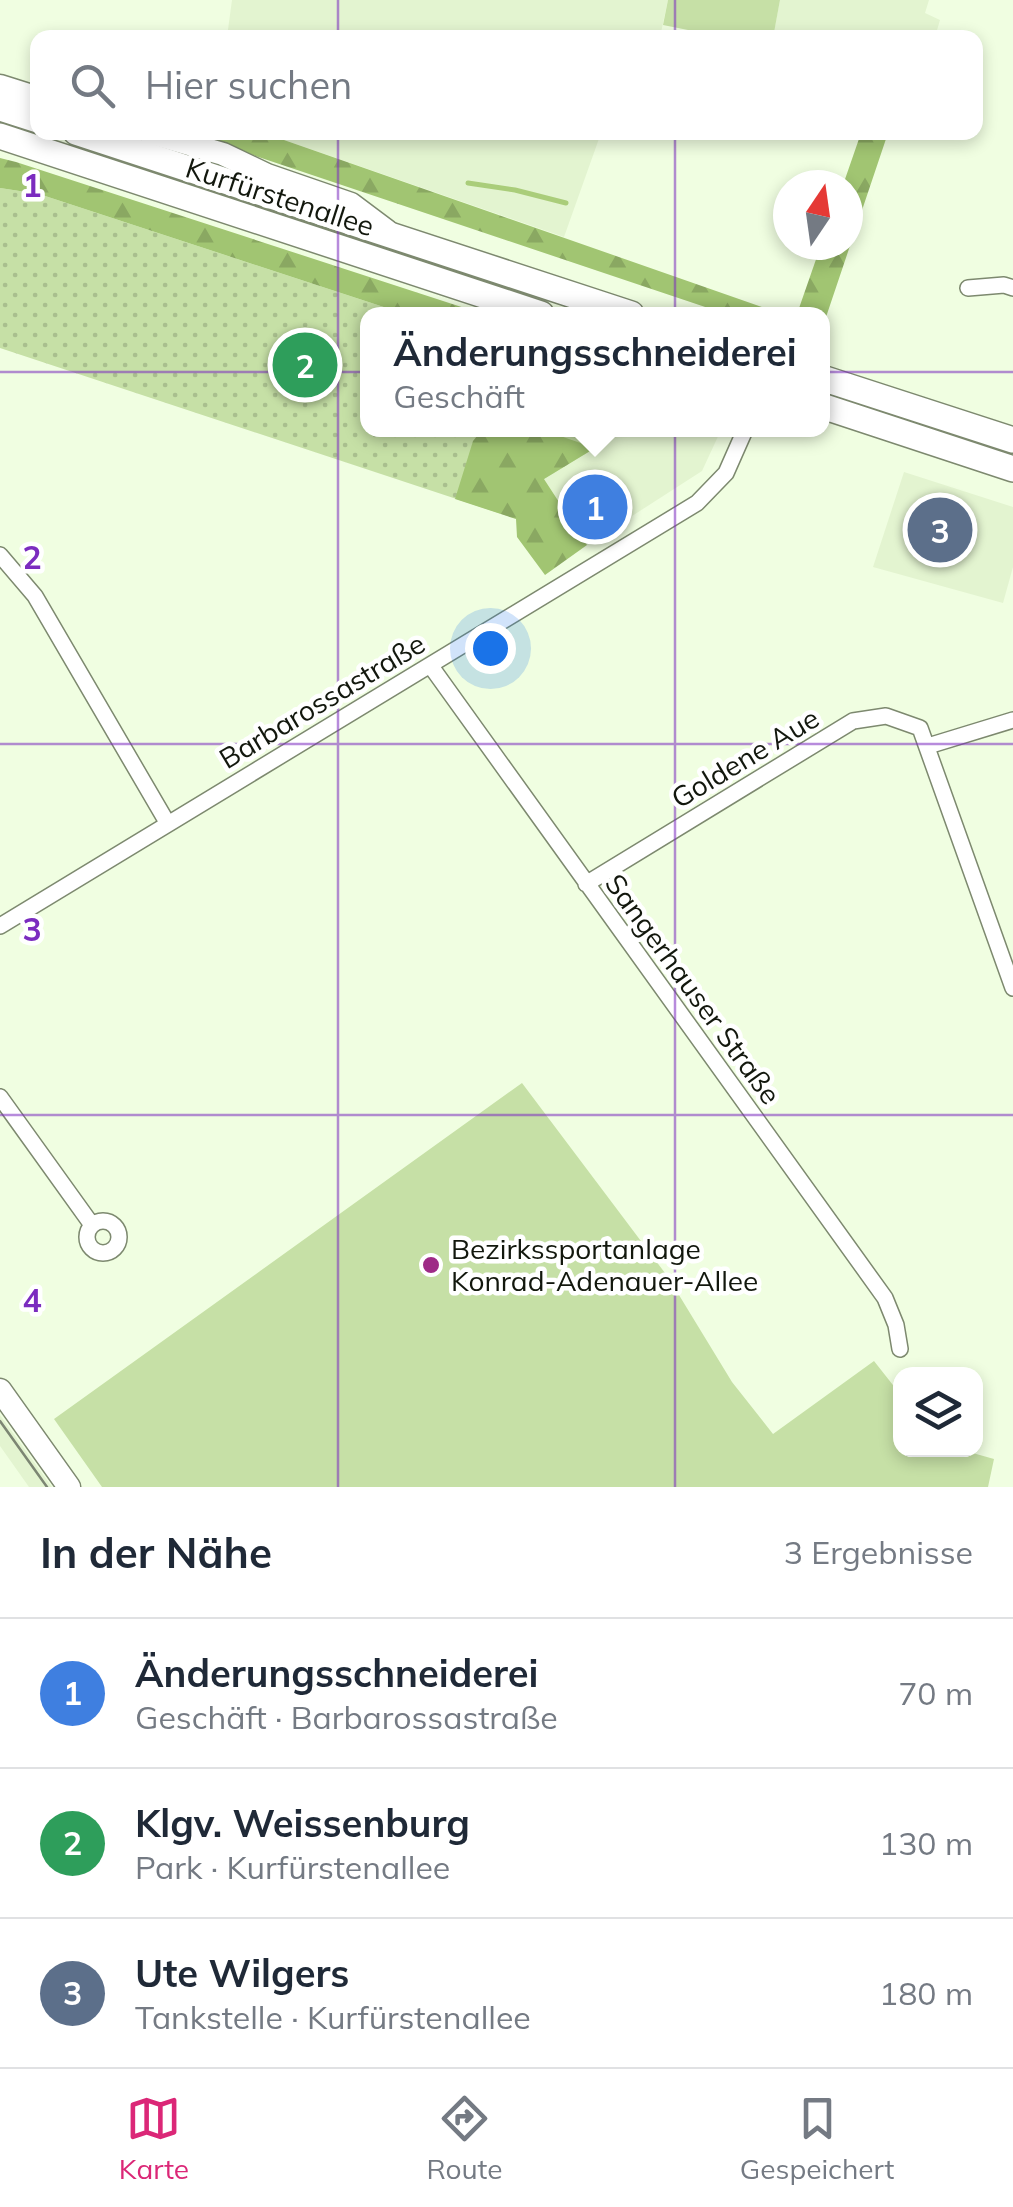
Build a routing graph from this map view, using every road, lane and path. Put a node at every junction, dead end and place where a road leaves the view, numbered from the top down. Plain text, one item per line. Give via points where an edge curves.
1 (0, 86) edge
2 (30, 95) edge
3 (0, 108) edge
4 (30, 117) edge
5 (0, 136) edge
6 (100, 140) edge
7 (175, 140) edge
8 (394, 236) junction
9 (968, 288) dead end
10 (1013, 288) edge
11 (520, 307) edge
12 (610, 307) edge
13 (830, 381) edge
14 (830, 409) edge
15 (742, 437) edge
16 (1013, 440) edge
17 (1013, 469) edge
18 (0, 556) edge
19 (430, 665) junction
20 (1013, 720) edge
21 (928, 746) junction
22 (168, 824) junction
23 (586, 884) junction
24 (0, 926) edge
25 (1013, 988) edge
26 (0, 1097) edge
27 (92, 1224) dead end
28 (900, 1349) dead end
29 (0, 1390) edge
30 (70, 1487) edge

1 - 2 main road
3 - 4 main road
5 - 11 main road, Kurfürstenallee
6 - 8 main road, Kurfürstenallee
7 - 8 main road, Kurfürstenallee via 351,204
8 - 12 main road, Kurfürstenallee
9 - 10 street
13 - 16 main road
14 - 17 main road
15 - 19 street, Barbarossastraße via 726,472 697,503
18 - 22 street via 35,596
19 - 22 street, Barbarossastraße
19 - 23 street, Sangerhauser Straße
20 - 21 street
21 - 23 street, Goldene Aue via 920,728 886,716 853,721
21 - 25 street
22 - 24 street, Barbarossastraße
23 - 28 street, Sangerhauser Straße via 885,1298
26 - 27 street
29 - 30 main road

